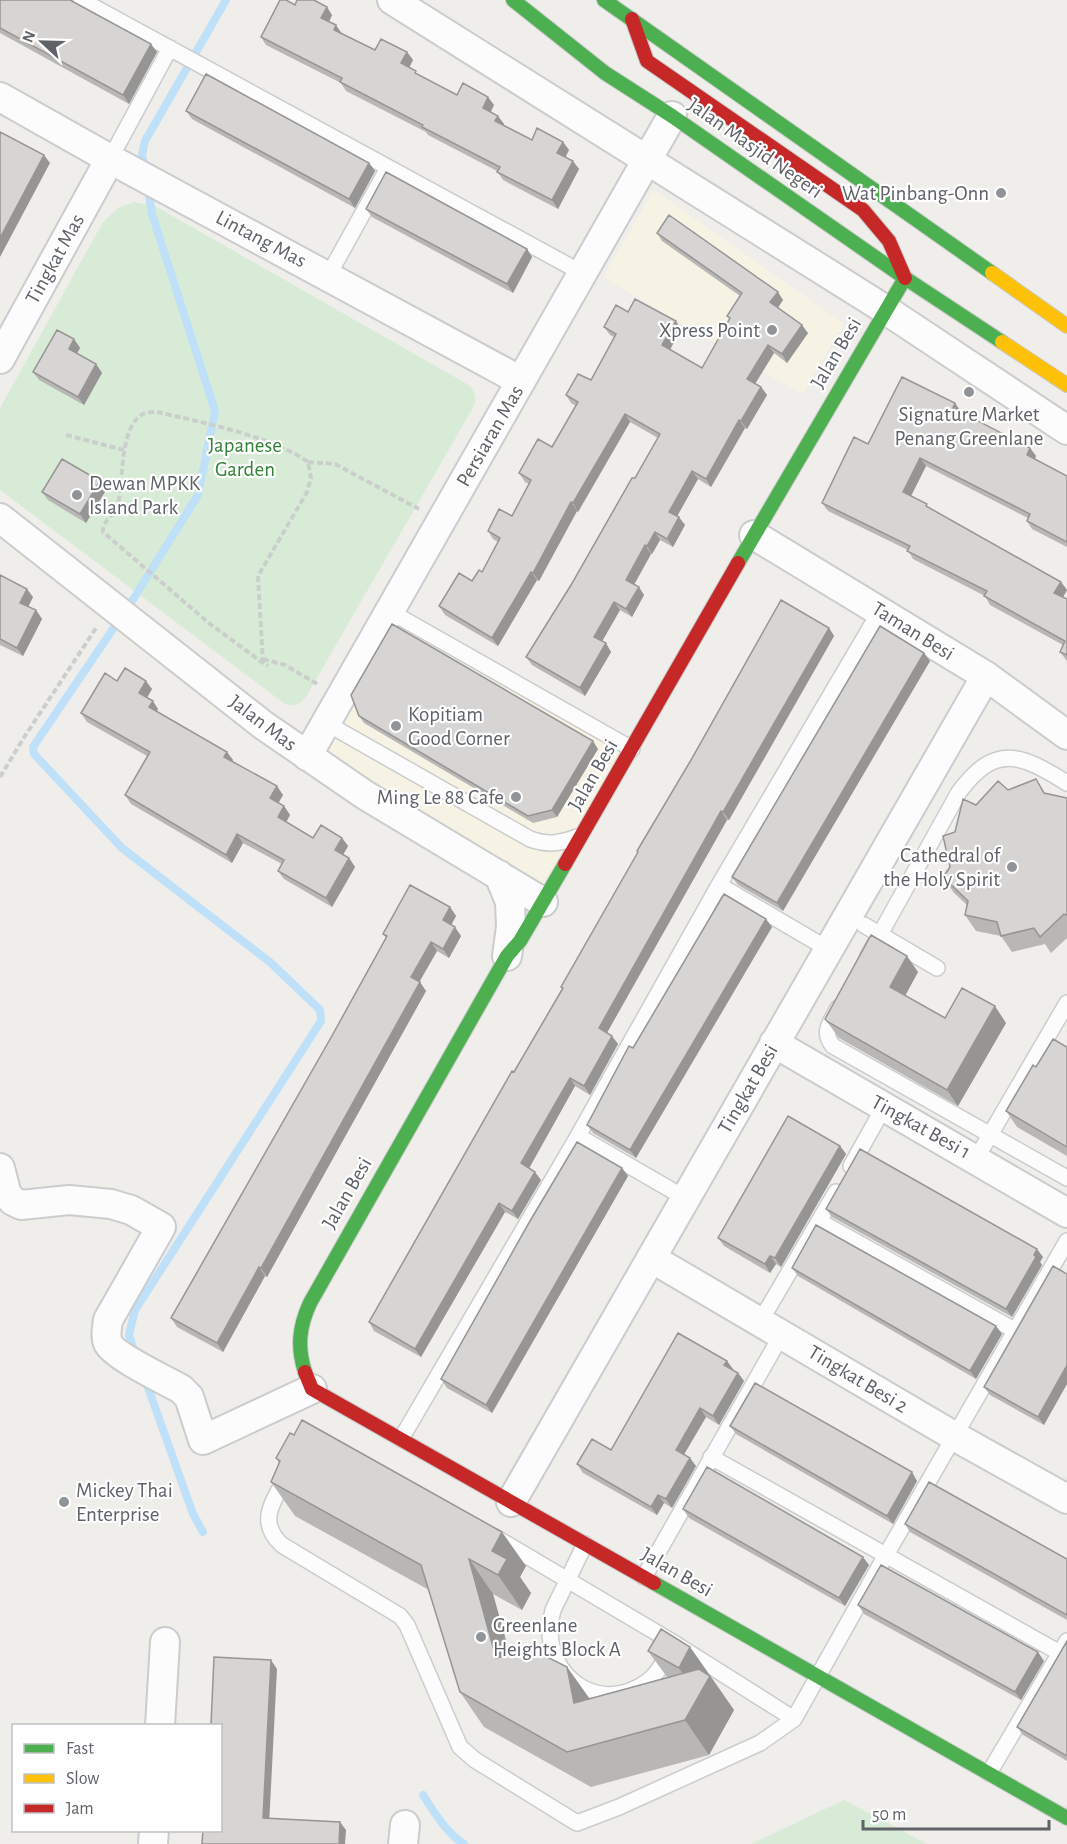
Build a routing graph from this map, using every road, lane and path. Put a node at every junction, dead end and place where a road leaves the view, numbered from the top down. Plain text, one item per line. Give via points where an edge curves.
1 (81, 0) edge
2 (392, 0) edge
3 (513, 0) edge
4 (604, 0) edge
5 (632, 20) junction
6 (173, 50) junction
7 (1, 99) edge
8 (672, 116) junction
9 (110, 159) junction
10 (648, 159) junction
11 (388, 168) junction
12 (584, 274) junction
13 (328, 276) junction
14 (905, 278) junction
15 (886, 310) junction
16 (1067, 326) edge
17 (0, 359) edge
18 (521, 381) junction
19 (1067, 385) edge
20 (1067, 430) edge
21 (66, 435) dead end
22 (124, 450) junction
23 (308, 462) junction
24 (0, 518) edge
25 (440, 523) junction
26 (754, 535) junction
27 (106, 602) junction
28 (389, 611) junction
29 (880, 611) junction
30 (265, 663) junction
31 (986, 676) junction
32 (340, 698) junction
33 (326, 723) junction
34 (1067, 735) edge
35 (632, 749) junction
36 (307, 756) junction
37 (0, 777) edge
38 (1067, 783) edge
39 (582, 835) junction
40 (499, 875) junction
41 (718, 885) junction
42 (543, 902) junction
43 (864, 926) dead end
44 (880, 935) junction
45 (828, 949) junction
46 (507, 956) junction
47 (937, 968) dead end
48 (858, 974) edge
49 (847, 993) edge
50 (1066, 1007) edge
51 (774, 1043) junction
52 (884, 1107) junction
53 (991, 1135) junction
54 (578, 1136) junction
55 (976, 1159) junction
56 (0, 1168) edge
57 (1067, 1178) edge
58 (685, 1198) junction
59 (1067, 1213) edge
60 (819, 1221) junction
61 (1067, 1241) edge
62 (651, 1258) junction
63 (771, 1328) junction
64 (1016, 1331) junction
65 (312, 1389) junction
66 (954, 1436) junction
67 (401, 1439) junction
68 (295, 1457) edge
69 (711, 1457) junction
70 (1067, 1499) edge
71 (511, 1502) junction
72 (484, 1531) edge
73 (585, 1544) junction
74 (886, 1555) junction
75 (644, 1577) junction
76 (567, 1579) junction
77 (165, 1642) dead end
78 (674, 1643) junction
79 (1064, 1647) edge
80 (819, 1677) junction
81 (794, 1719) junction
82 (160, 1724) edge
83 (989, 1773) junction
84 (1067, 1818) edge

1 - 6 lane
2 - 10 street
3 - 8 main road, Jalan Masjid Negeri via 605,73
4 - 5 main road, Jalan Masjid Negeri
5 - 14 main road via 647,61 863,210 895,248
5 - 16 main road, Jalan Masjid Negeri
6 - 9 lane
6 - 11 lane
7 - 9 street, Lintang Mas
8 - 10 street, Persiaran Mas
8 - 14 main road, Jalan Masjid Negeri
9 - 13 street, Lintang Mas
9 - 17 street, Tingkat Mas
10 - 12 street, Persiaran Mas
10 - 15 street
11 - 12 lane
11 - 13 lane
12 - 18 street, Persiaran Mas
13 - 18 street, Lintang Mas
14 - 15 main road, Jalan Besi
14 - 19 main road, Jalan Masjid Negeri
15 - 20 street
15 - 26 main road, Jalan Besi
18 - 25 street, Persiaran Mas
21 - 22 path
22 - 23 path via 136,420 144,412 157,412 230,430 293,451
22 - 30 path via 118,506 103,532 210,624
23 - 25 path via 335,464
23 - 30 path via 311,478 307,492 258,576
24 - 27 street, Jalan Mas
25 - 28 street, Persiaran Mas
26 - 29 street, Taman Besi
26 - 35 main road, Jalan Besi
27 - 36 street, Jalan Mas
27 - 37 path via 96,628
28 - 32 street, Persiaran Mas
28 - 35 lane
29 - 31 street, Taman Besi
29 - 41 lane
30 - 32 path via 285,665
31 - 34 street, Taman Besi
31 - 45 street, Tingkat Besi
32 - 33 street, Persiaran Mas
33 - 36 street, Persiaran Mas
33 - 39 lane via 530,838 560,844
35 - 39 main road, Jalan Besi
36 - 40 street, Jalan Mas
38 - 44 lane via 1023,760 1004,758 985,765 959,792
39 - 42 main road, Jalan Besi
40 - 42 street, Jalan Mas
40 - 46 street via 510,902
41 - 45 lane
41 - 54 lane
42 - 46 main road, Jalan Besi
43 - 44 lane
44 - 47 lane
44 - 48 lane
45 - 51 street, Tingkat Besi
46 - 65 main road, Jalan Besi via 308,1307 298,1345 301,1365
49 - 53 lane via 826,1032 833,1046
50 - 53 lane
51 - 52 street, Tingkat Besi 1
51 - 58 street, Tingkat Besi
52 - 55 street, Tingkat Besi 1
52 - 60 lane
53 - 55 lane
53 - 57 lane
54 - 58 lane
54 - 67 lane
55 - 59 street, Tingkat Besi 1
56 - 65 street via 8,1195 21,1204 69,1200 111,1204 161,1227 108,1320 107,1342 189,1397 203,1440
58 - 62 street, Tingkat Besi
60 - 63 lane
60 - 64 lane
61 - 64 lane
62 - 63 street, Tingkat Besi 2
62 - 71 street, Tingkat Besi
63 - 66 street, Tingkat Besi 2
63 - 69 lane
64 - 66 lane
65 - 67 main road, Jalan Besi
66 - 70 street, Tingkat Besi 2
66 - 74 lane
67 - 71 main road, Jalan Besi
68 - 81 lane via 268,1515 273,1537 400,1616 460,1747 577,1823 760,1743
69 - 74 lane
69 - 75 lane
71 - 73 main road, Jalan Besi
72 - 76 lane
73 - 75 main road, Jalan Besi
73 - 76 lane
74 - 79 lane
74 - 80 lane
75 - 80 main road, Jalan Besi
76 - 78 lane
76 - 78 lane via 551,1616 549,1641 562,1671 577,1684 605,1694 639,1687 658,1672
77 - 82 street
78 - 81 lane
79 - 83 lane
80 - 81 lane
80 - 83 main road, Jalan Besi
83 - 84 main road, Jalan Besi

